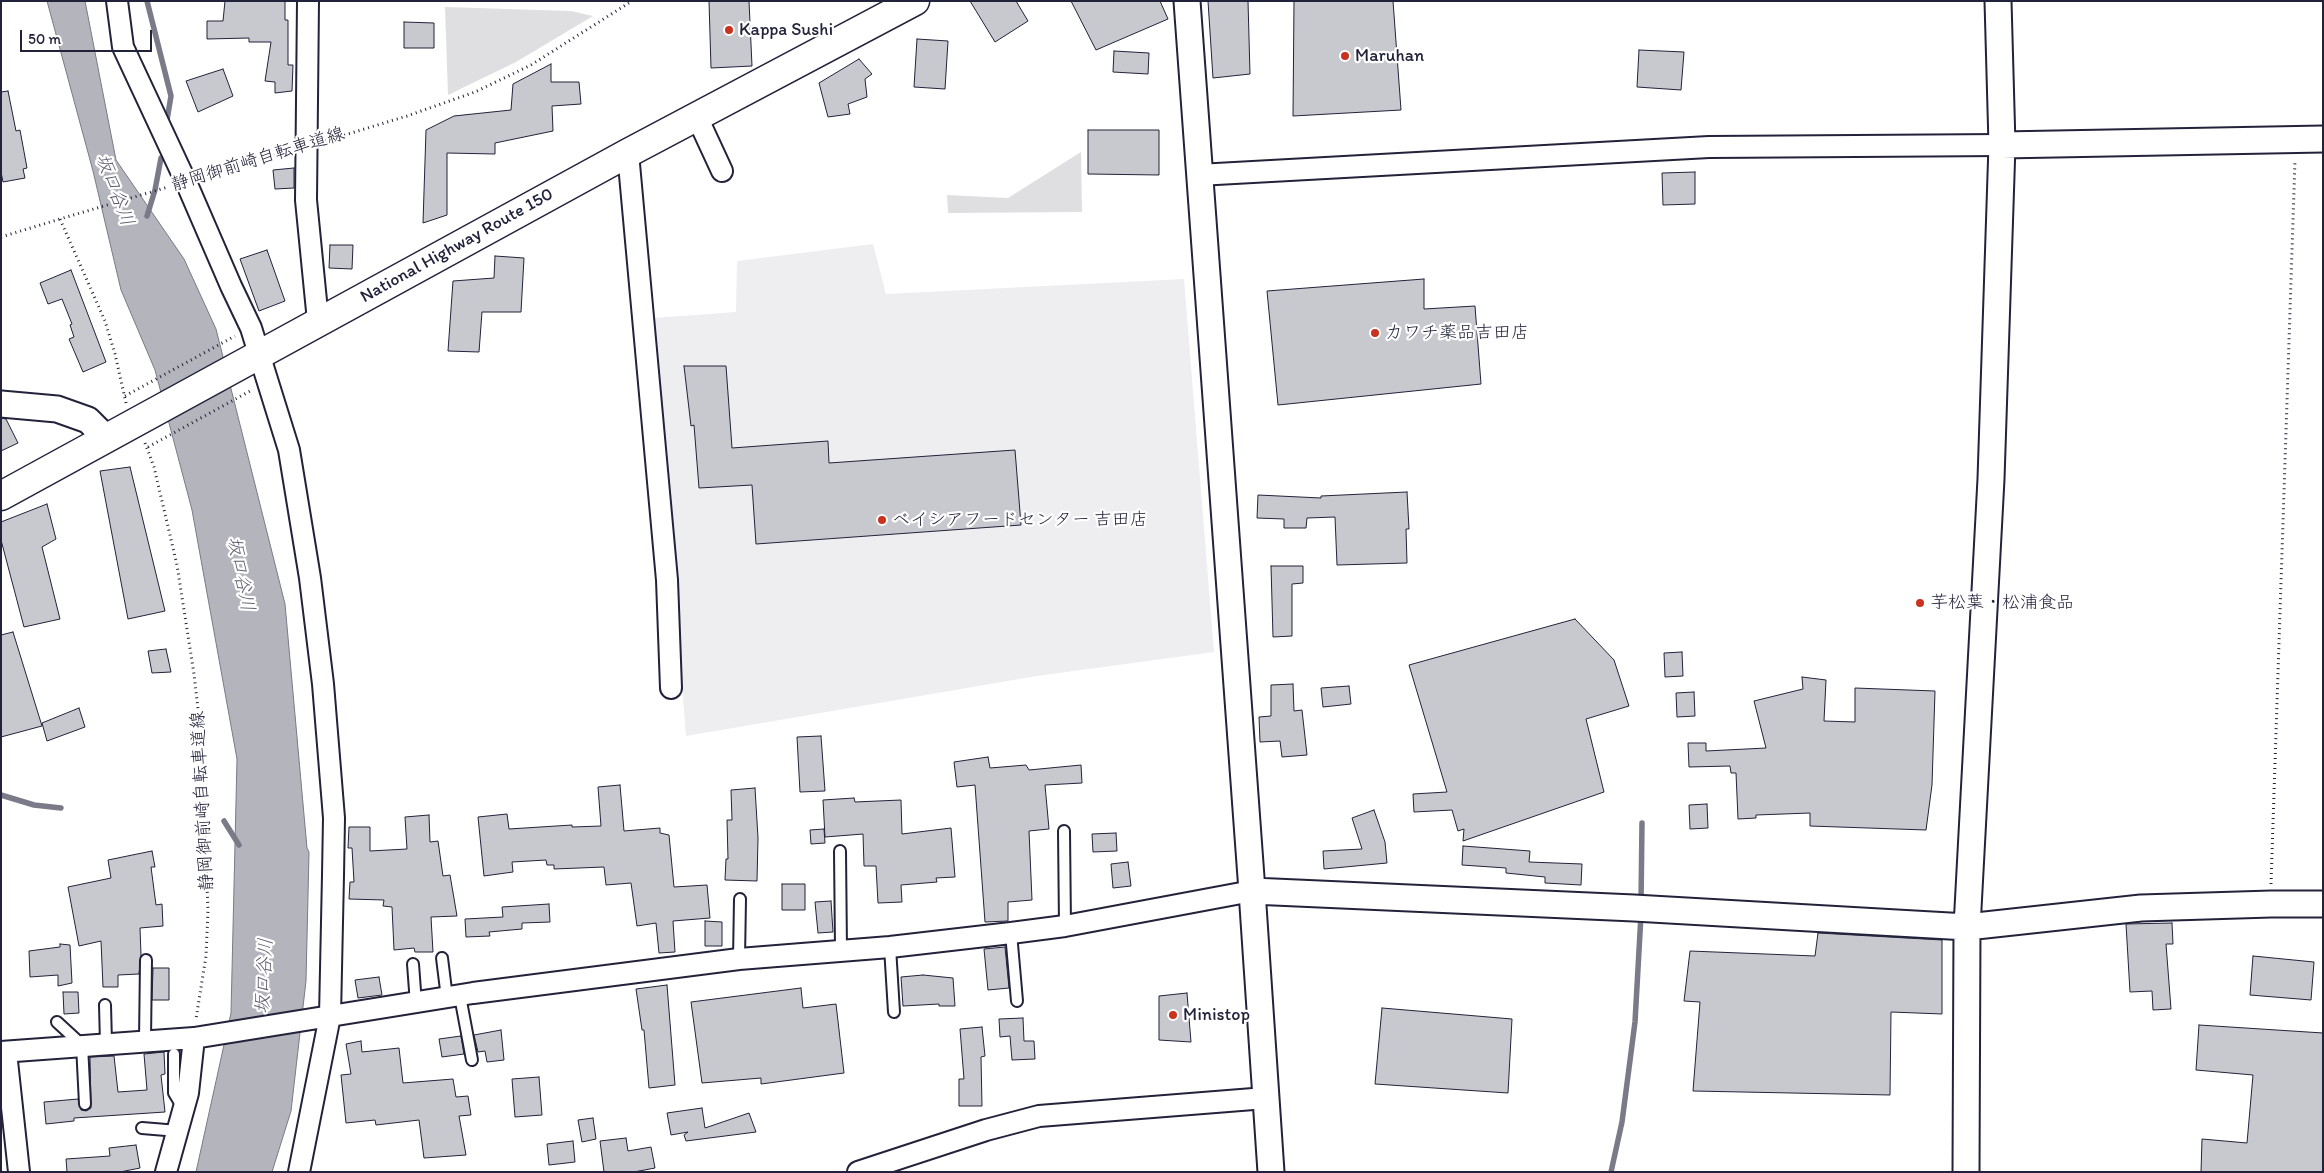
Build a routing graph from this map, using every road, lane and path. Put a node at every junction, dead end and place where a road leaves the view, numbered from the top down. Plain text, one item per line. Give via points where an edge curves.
1 (117, 1) edge
2 (308, 1) edge
3 (632, 1) edge
4 (916, 1) edge
5 (1187, 1) edge
6 (1998, 1) edge
7 (696, 117) junction
8 (2323, 139) edge
9 (2296, 140) junction
10 (307, 145) junction
11 (2002, 145) junction
12 (628, 153) junction
13 (722, 172) dead end
14 (1198, 176) junction
15 (182, 183) junction
16 (63, 218) junction
17 (1, 236) edge
18 (318, 322) junction
19 (251, 328) junction
20 (257, 356) junction
21 (268, 381) junction
22 (125, 396) junction
23 (1, 404) edge
24 (138, 422) junction
25 (106, 438) junction
26 (148, 447) junction
27 (1, 496) edge
28 (671, 688) dead end
29 (1064, 832) dead end
30 (840, 851) dead end
31 (1252, 891) junction
32 (740, 899) dead end
33 (2271, 904) junction
34 (2323, 904) edge
35 (1065, 926) junction
36 (1967, 927) junction
37 (1011, 934) junction
38 (890, 947) junction
39 (841, 950) junction
40 (442, 958) dead end
41 (739, 959) junction
42 (146, 960) dead end
43 (413, 964) dead end
44 (454, 997) junction
45 (1017, 1001) dead end
46 (416, 1004) junction
47 (105, 1005) dead end
48 (894, 1012) dead end
49 (325, 1017) junction
50 (56, 1022) dead end
51 (194, 1038) junction
52 (145, 1040) junction
53 (106, 1044) junction
54 (82, 1046) junction
55 (4, 1052) edge
56 (174, 1054) dead end
57 (472, 1060) dead end
58 (1266, 1098) junction
59 (85, 1104) dead end
60 (184, 1110) junction
61 (142, 1128) dead end
62 (178, 1131) junction
63 (12, 1166) edge
64 (166, 1172) edge
65 (299, 1172) edge
66 (858, 1172) edge
67 (1271, 1172) edge
68 (1966, 1172) edge

1 - 15 street via 123,47
2 - 10 street
3 - 10 path, 静岡御前崎自転車道線 via 530,65 475,92
4 - 7 highway, National Highway Route 150
5 - 14 street
6 - 11 street
7 - 12 highway, National Highway Route 150
7 - 13 street
8 - 9 street
9 - 11 street
9 - 33 path
10 - 15 path, 静岡御前崎自転車道線
10 - 18 street via 306,200
11 - 14 street via 1709,147
11 - 36 street via 1991,479
12 - 18 highway, National Highway Route 150
12 - 28 street via 667,580
14 - 31 street
15 - 16 path, 静岡御前崎自転車道線
15 - 19 street
16 - 17 path
16 - 22 path, 静岡御前崎自転車道線 via 105,322
18 - 20 highway, National Highway Route 150
19 - 20 street
19 - 22 path
20 - 21 street
20 - 24 highway, National Highway Route 150
21 - 26 path
21 - 49 street via 289,450 323,684 334,818
22 - 24 path, 静岡御前崎自転車道線
23 - 25 street via 57,409 88,420
24 - 25 highway, National Highway Route 150
24 - 26 path, 静岡御前崎自転車道線
25 - 27 highway, National Highway Route 150
26 - 51 path, 静岡御前崎自転車道線 via 177,565 203,758 208,910 206,956
29 - 35 lane
30 - 39 lane
31 - 35 street
31 - 36 street
31 - 58 street
32 - 41 lane
33 - 34 street
33 - 36 street via 2141,908
35 - 37 street
36 - 68 street
37 - 38 street
37 - 45 lane
38 - 39 street
38 - 48 lane
39 - 41 street
40 - 44 lane
41 - 44 street
42 - 52 lane
43 - 46 lane
44 - 46 street
44 - 57 lane
46 - 49 street
47 - 53 lane
49 - 51 street
49 - 65 street
50 - 54 lane
51 - 52 street
51 - 60 street
52 - 53 street
53 - 54 street
54 - 55 street
54 - 59 lane
55 - 63 street
56 - 60 lane via 174,1094
58 - 66 street via 1039,1116
58 - 67 street
60 - 62 street
61 - 62 lane
62 - 64 street

